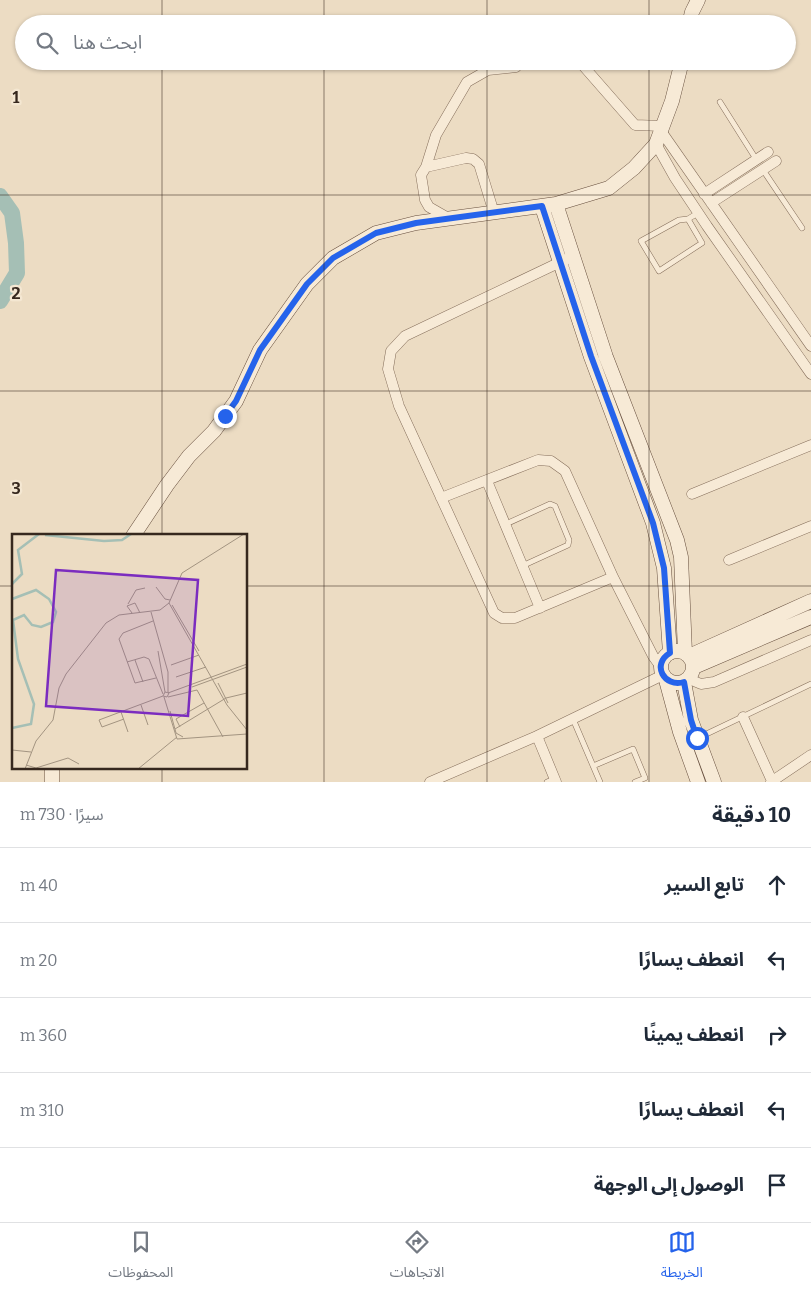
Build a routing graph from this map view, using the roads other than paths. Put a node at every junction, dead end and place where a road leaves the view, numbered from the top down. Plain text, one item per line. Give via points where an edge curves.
1 (698, 0) edge
2 (692, 15) edge
3 (488, 70) edge
4 (587, 70) edge
5 (680, 70) edge
6 (720, 102) dead end
7 (660, 134) junction
8 (768, 152) dead end
9 (757, 160) junction
10 (776, 161) dead end
11 (426, 167) junction
12 (763, 169) junction
13 (704, 194) junction
14 (711, 203) junction
15 (556, 204) junction
16 (542, 206) junction
17 (494, 213) junction
18 (698, 213) junction
19 (450, 219) junction
20 (688, 219) junction
21 (707, 226) junction
22 (802, 228) dead end
23 (696, 233) junction
24 (573, 256) junction
25 (560, 262) junction
26 (811, 346) edge
27 (811, 374) edge
28 (811, 445) edge
29 (487, 481) junction
30 (692, 494) dead end
31 (441, 498) junction
32 (505, 524) junction
33 (811, 526) edge
34 (134, 534) edge
35 (729, 560) dead end
36 (522, 566) junction
37 (613, 577) junction
38 (811, 601) edge
39 (540, 608) junction
40 (811, 616) edge
41 (811, 640) edge
42 (670, 653) junction
43 (688, 667) junction
44 (663, 674) junction
45 (811, 684) edge
46 (743, 717) junction
47 (573, 719) junction
48 (537, 736) junction
49 (697, 738) junction
50 (811, 755) edge
51 (593, 766) junction
52 (52, 769) edge
53 (647, 780) edge
54 (552, 781) edge
55 (52, 782) edge
56 (430, 782) edge
57 (600, 782) edge
58 (635, 782) edge
59 (698, 782) edge
60 (714, 782) edge
61 (772, 782) edge

1 - 2 street
3 - 11 street via 467,82 436,135
4 - 7 street via 635,125
5 - 7 street
6 - 9 lane
7 - 13 street
7 - 15 street via 634,168 609,188
7 - 18 street via 675,178
8 - 9 street
9 - 13 street
10 - 12 street
11 - 17 street via 473,159 479,164
11 - 19 street via 421,175 425,200
12 - 14 street
12 - 22 lane
13 - 14 street
14 - 26 street
15 - 16 street
15 - 24 street
16 - 17 street
16 - 25 street
17 - 19 street
18 - 20 lane
18 - 21 street
19 - 34 street via 376,233 333,258 307,284 260,350 230,408 172,478
20 - 23 lane
20 - 23 lane via 679,220 641,241 659,271 702,243
21 - 23 lane
21 - 27 street
24 - 25 street
24 - 43 street via 606,357 677,540 681,557
25 - 31 street via 406,336 391,351 388,369 399,406
25 - 42 street via 653,523 664,568
28 - 30 street
29 - 31 street
29 - 32 street
29 - 37 street via 538,460 551,461 565,471
31 - 39 street via 494,613 502,618 515,618
32 - 36 street
32 - 36 lane via 550,504 555,506 566,531 568,545
33 - 35 street
36 - 39 street
37 - 39 street
37 - 44 street
38 - 43 street
40 - 43 street
41 - 43 street via 714,682 701,684
42 - 43 street via 678,651
42 - 44 street via 663,658
43 - 44 street via 678,684
43 - 49 street via 691,720
44 - 47 street
44 - 59 street
45 - 46 lane
46 - 49 lane
46 - 61 street
47 - 48 street
47 - 51 lane
48 - 54 street
48 - 56 street
49 - 60 street
50 - 61 street
51 - 53 lane via 633,749
51 - 57 lane
52 - 55 street
53 - 58 lane

